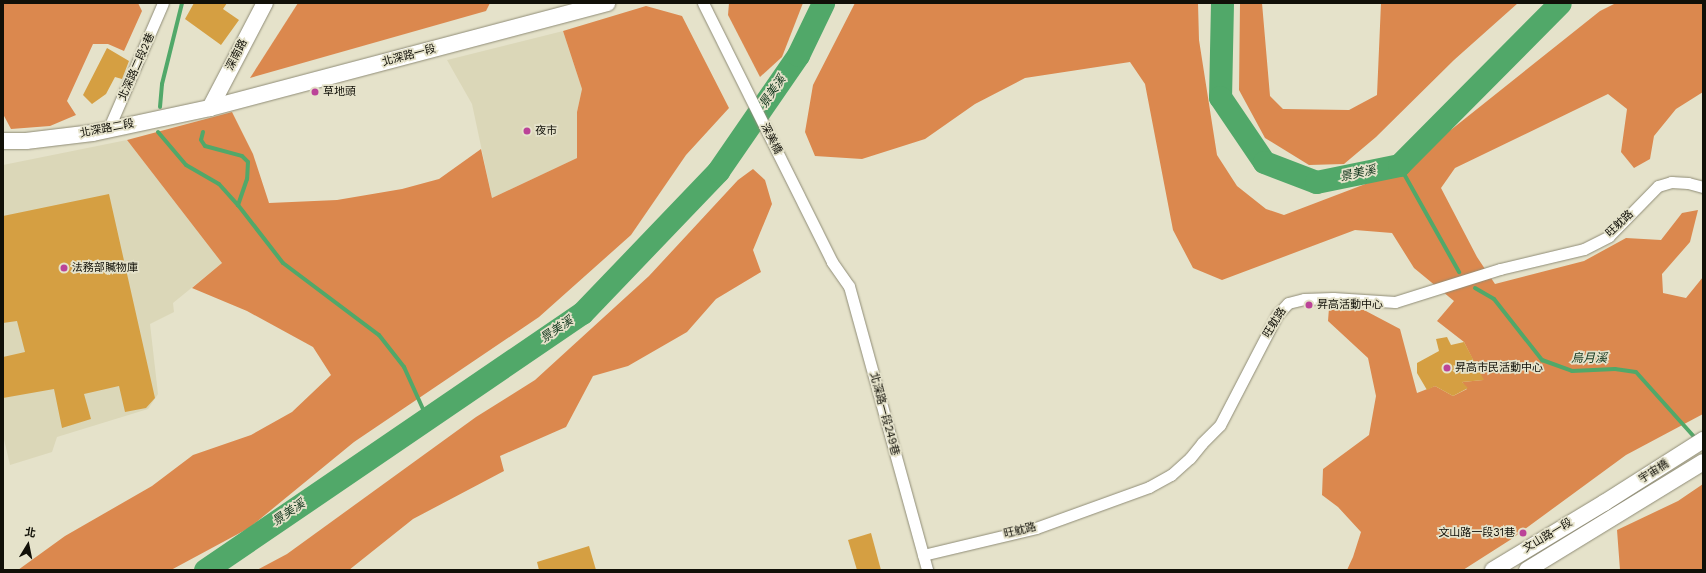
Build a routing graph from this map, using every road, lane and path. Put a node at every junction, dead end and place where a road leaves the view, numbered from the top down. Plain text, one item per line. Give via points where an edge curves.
1 (163, 3) edge
2 (265, 3) edge
3 (607, 3) edge
4 (704, 3) edge
5 (210, 108) junction
6 (108, 130) junction
7 (3, 141) edge
8 (1703, 187) edge
9 (832, 262) joint
10 (1703, 440) edge
11 (1703, 462) edge
12 (1604, 503) joint
13 (1612, 518) joint
14 (923, 555) junction
15 (927, 570) edge
16 (1493, 570) edge
17 (1528, 570) edge

1 - 6 street, 北深路二段2巷
2 - 5 main road, 深南路
3 - 5 main road, 北深路一段
4 - 9 street, 深美橋
5 - 6 main road, 北深路二段
6 - 7 main road, 北深路二段 via 26,141
8 - 14 street, 旺躭路 via 1671,182 1658,186 1609,236 1584,249 1479,276 1395,302 1333,298 1304,299 1288,303 1277,315 1220,425 1171,475 1149,487 1036,528
9 - 14 street, 北深路一段249巷 via 849,286
10 - 12 main road, 宇宙橋
11 - 13 main road, 宇宙橋
12 - 16 main road, 文山路一段
13 - 17 main road, 文山路一段
14 - 15 street, 北深路一段249巷

